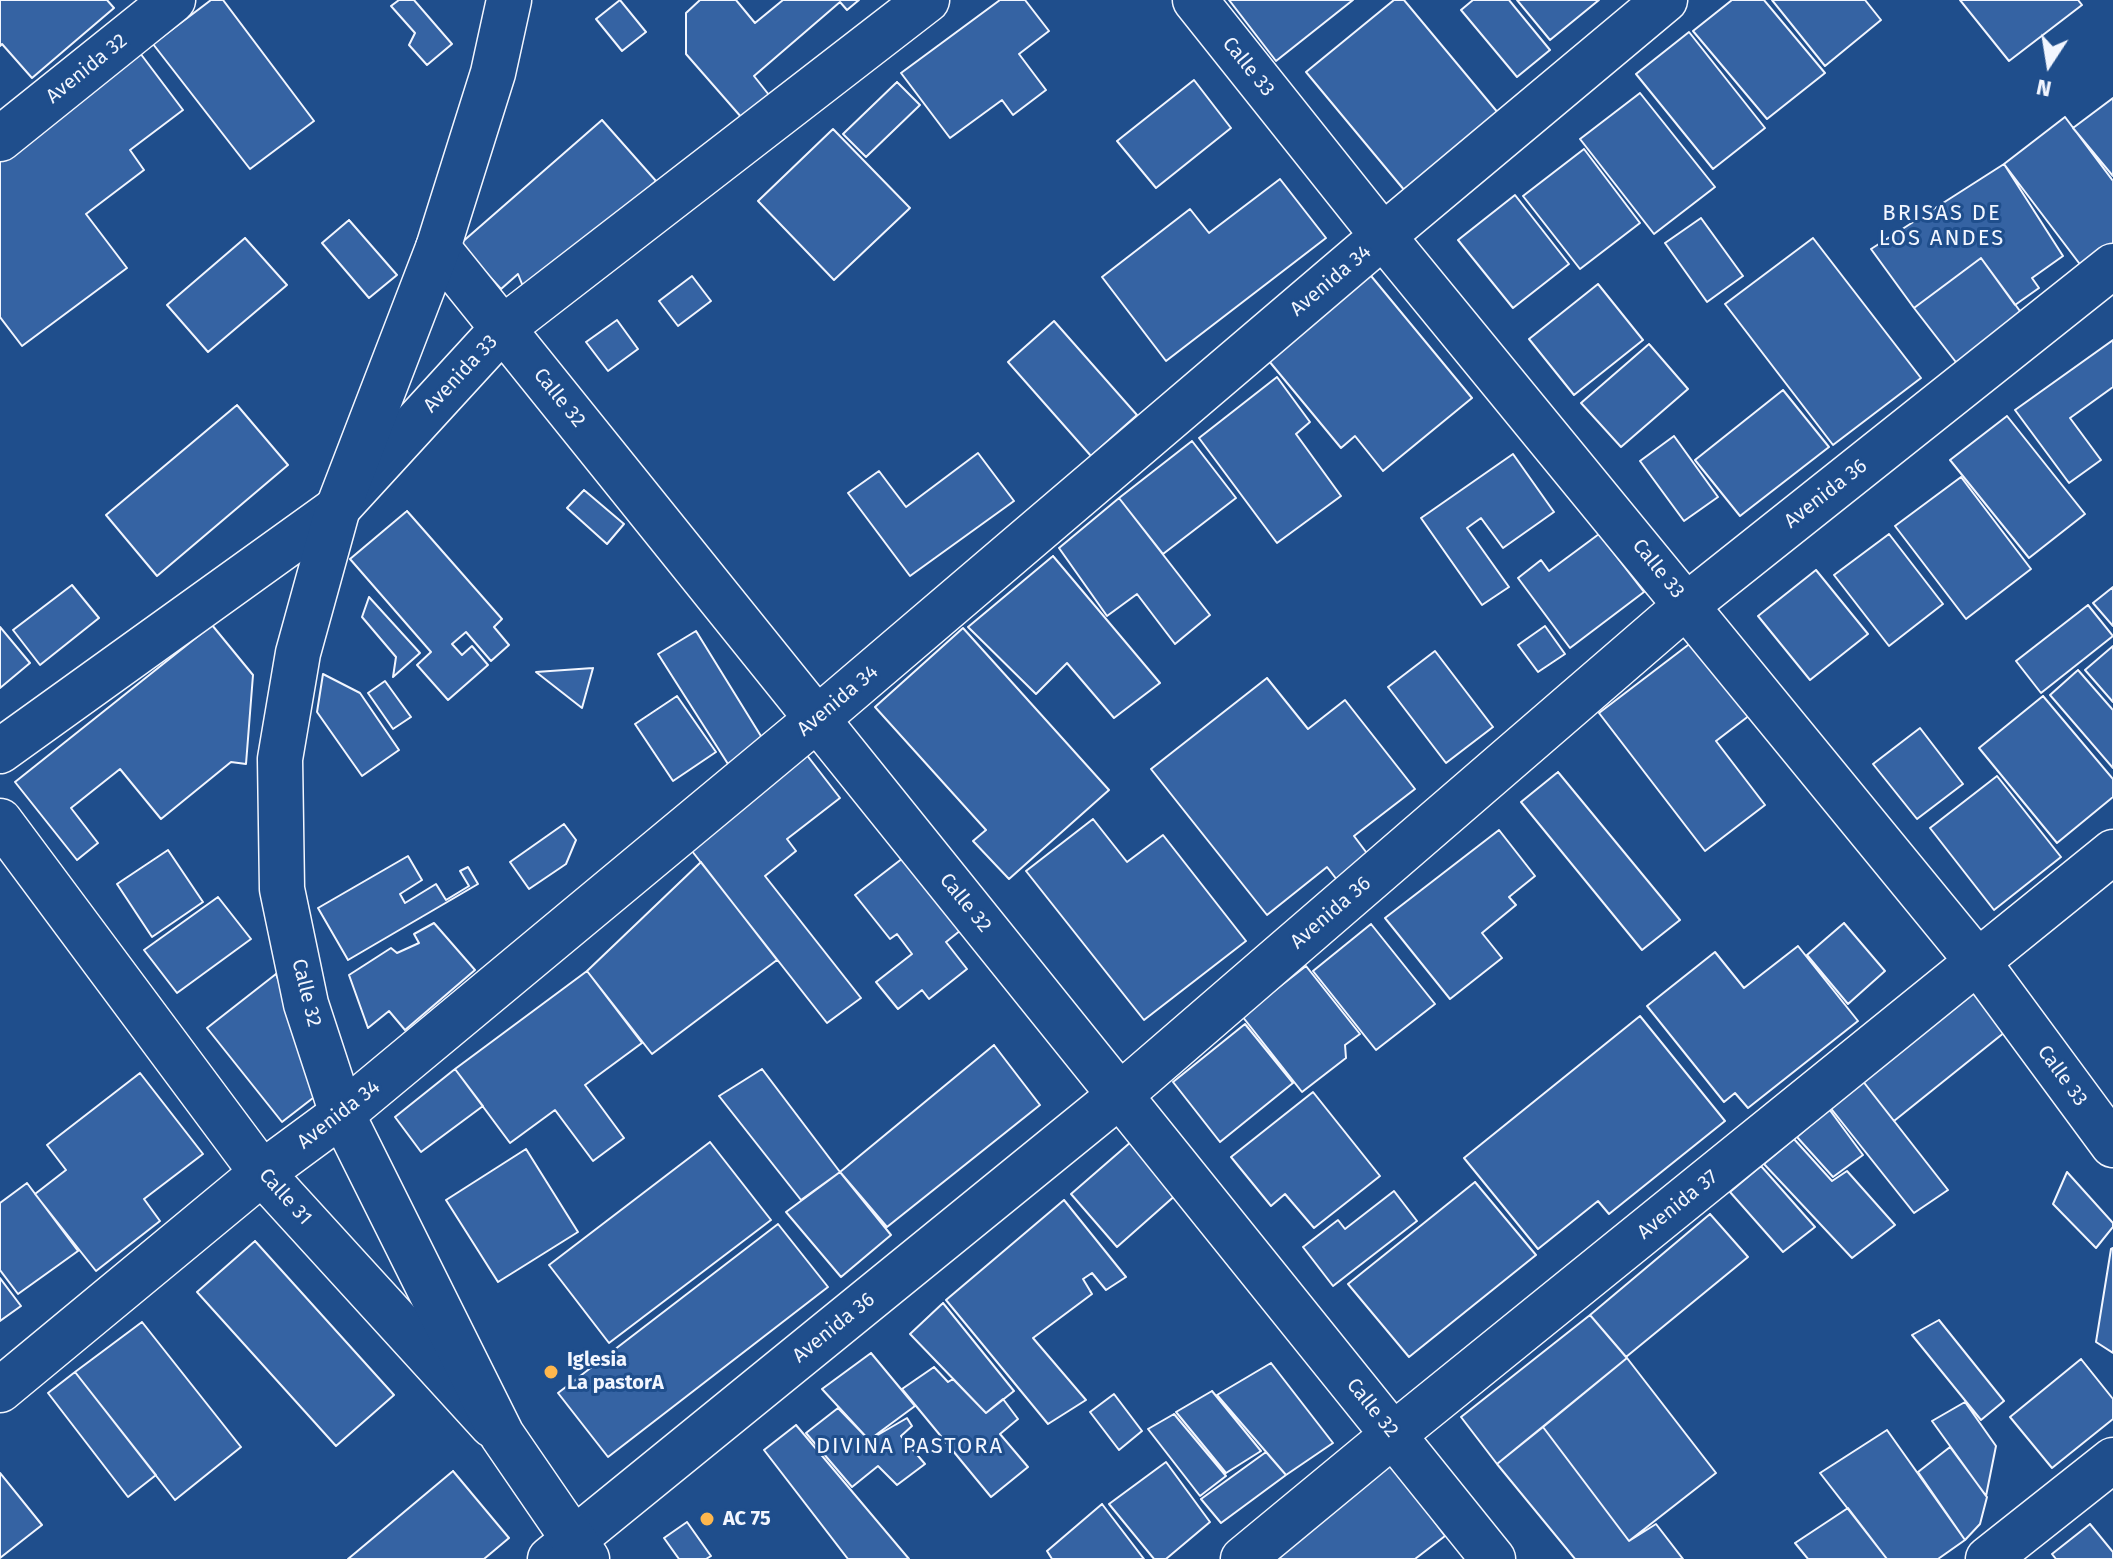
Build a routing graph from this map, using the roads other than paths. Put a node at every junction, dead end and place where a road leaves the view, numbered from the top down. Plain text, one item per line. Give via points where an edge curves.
1 (173, 0) edge
2 (509, 0) edge
3 (927, 0) edge
4 (1195, 0) edge
5 (1665, 0) edge
6 (0, 139) edge
7 (1383, 236) junction
8 (438, 248) junction
9 (2113, 266) edge
10 (503, 328) junction
11 (338, 508) junction
12 (1687, 605) junction
13 (817, 719) junction
14 (0, 751) edge
15 (0, 821) edge
16 (2113, 852) edge
17 (1978, 962) junction
18 (1120, 1095) junction
19 (342, 1114) junction
20 (2113, 1145) edge
21 (262, 1173) junction
22 (0, 1390) edge
23 (502, 1435) junction
24 (1393, 1435) junction
25 (2113, 1460) edge
26 (570, 1553) edge
27 (1243, 1559) edge
28 (1493, 1559) edge
29 (1988, 1559) edge

1 - 6 street, Avenida 32
2 - 8 street, Calle 32 via 493,73
3 - 10 street, Avenida 33
4 - 7 street, Calle 33
5 - 7 street, Avenida 34
7 - 12 street, Calle 33
7 - 13 street, Avenida 34
8 - 10 street, Calle 32
8 - 11 street, Calle 32
9 - 12 street, Avenida 36
10 - 11 street, Avenida 33
10 - 13 street, Calle 32
11 - 14 street, Avenida 33
11 - 19 street, Calle 32 via 298,653 280,759 282,889 306,1004
12 - 17 street, Calle 33
12 - 18 street, Avenida 36
13 - 18 street, Calle 32
13 - 19 street, Avenida 34
15 - 21 street, Calle 31
16 - 17 street, Avenida 37
17 - 20 street, Calle 33
17 - 24 street, Avenida 37
18 - 24 street, Calle 32
18 - 26 street, Avenida 36
19 - 21 street, Avenida 34
19 - 23 street, Calle 32
21 - 22 street, Avenida 34
21 - 23 street, Calle 31
23 - 26 street, Calle 31
24 - 27 street, Avenida 37
24 - 28 street, Calle 32
25 - 29 street

